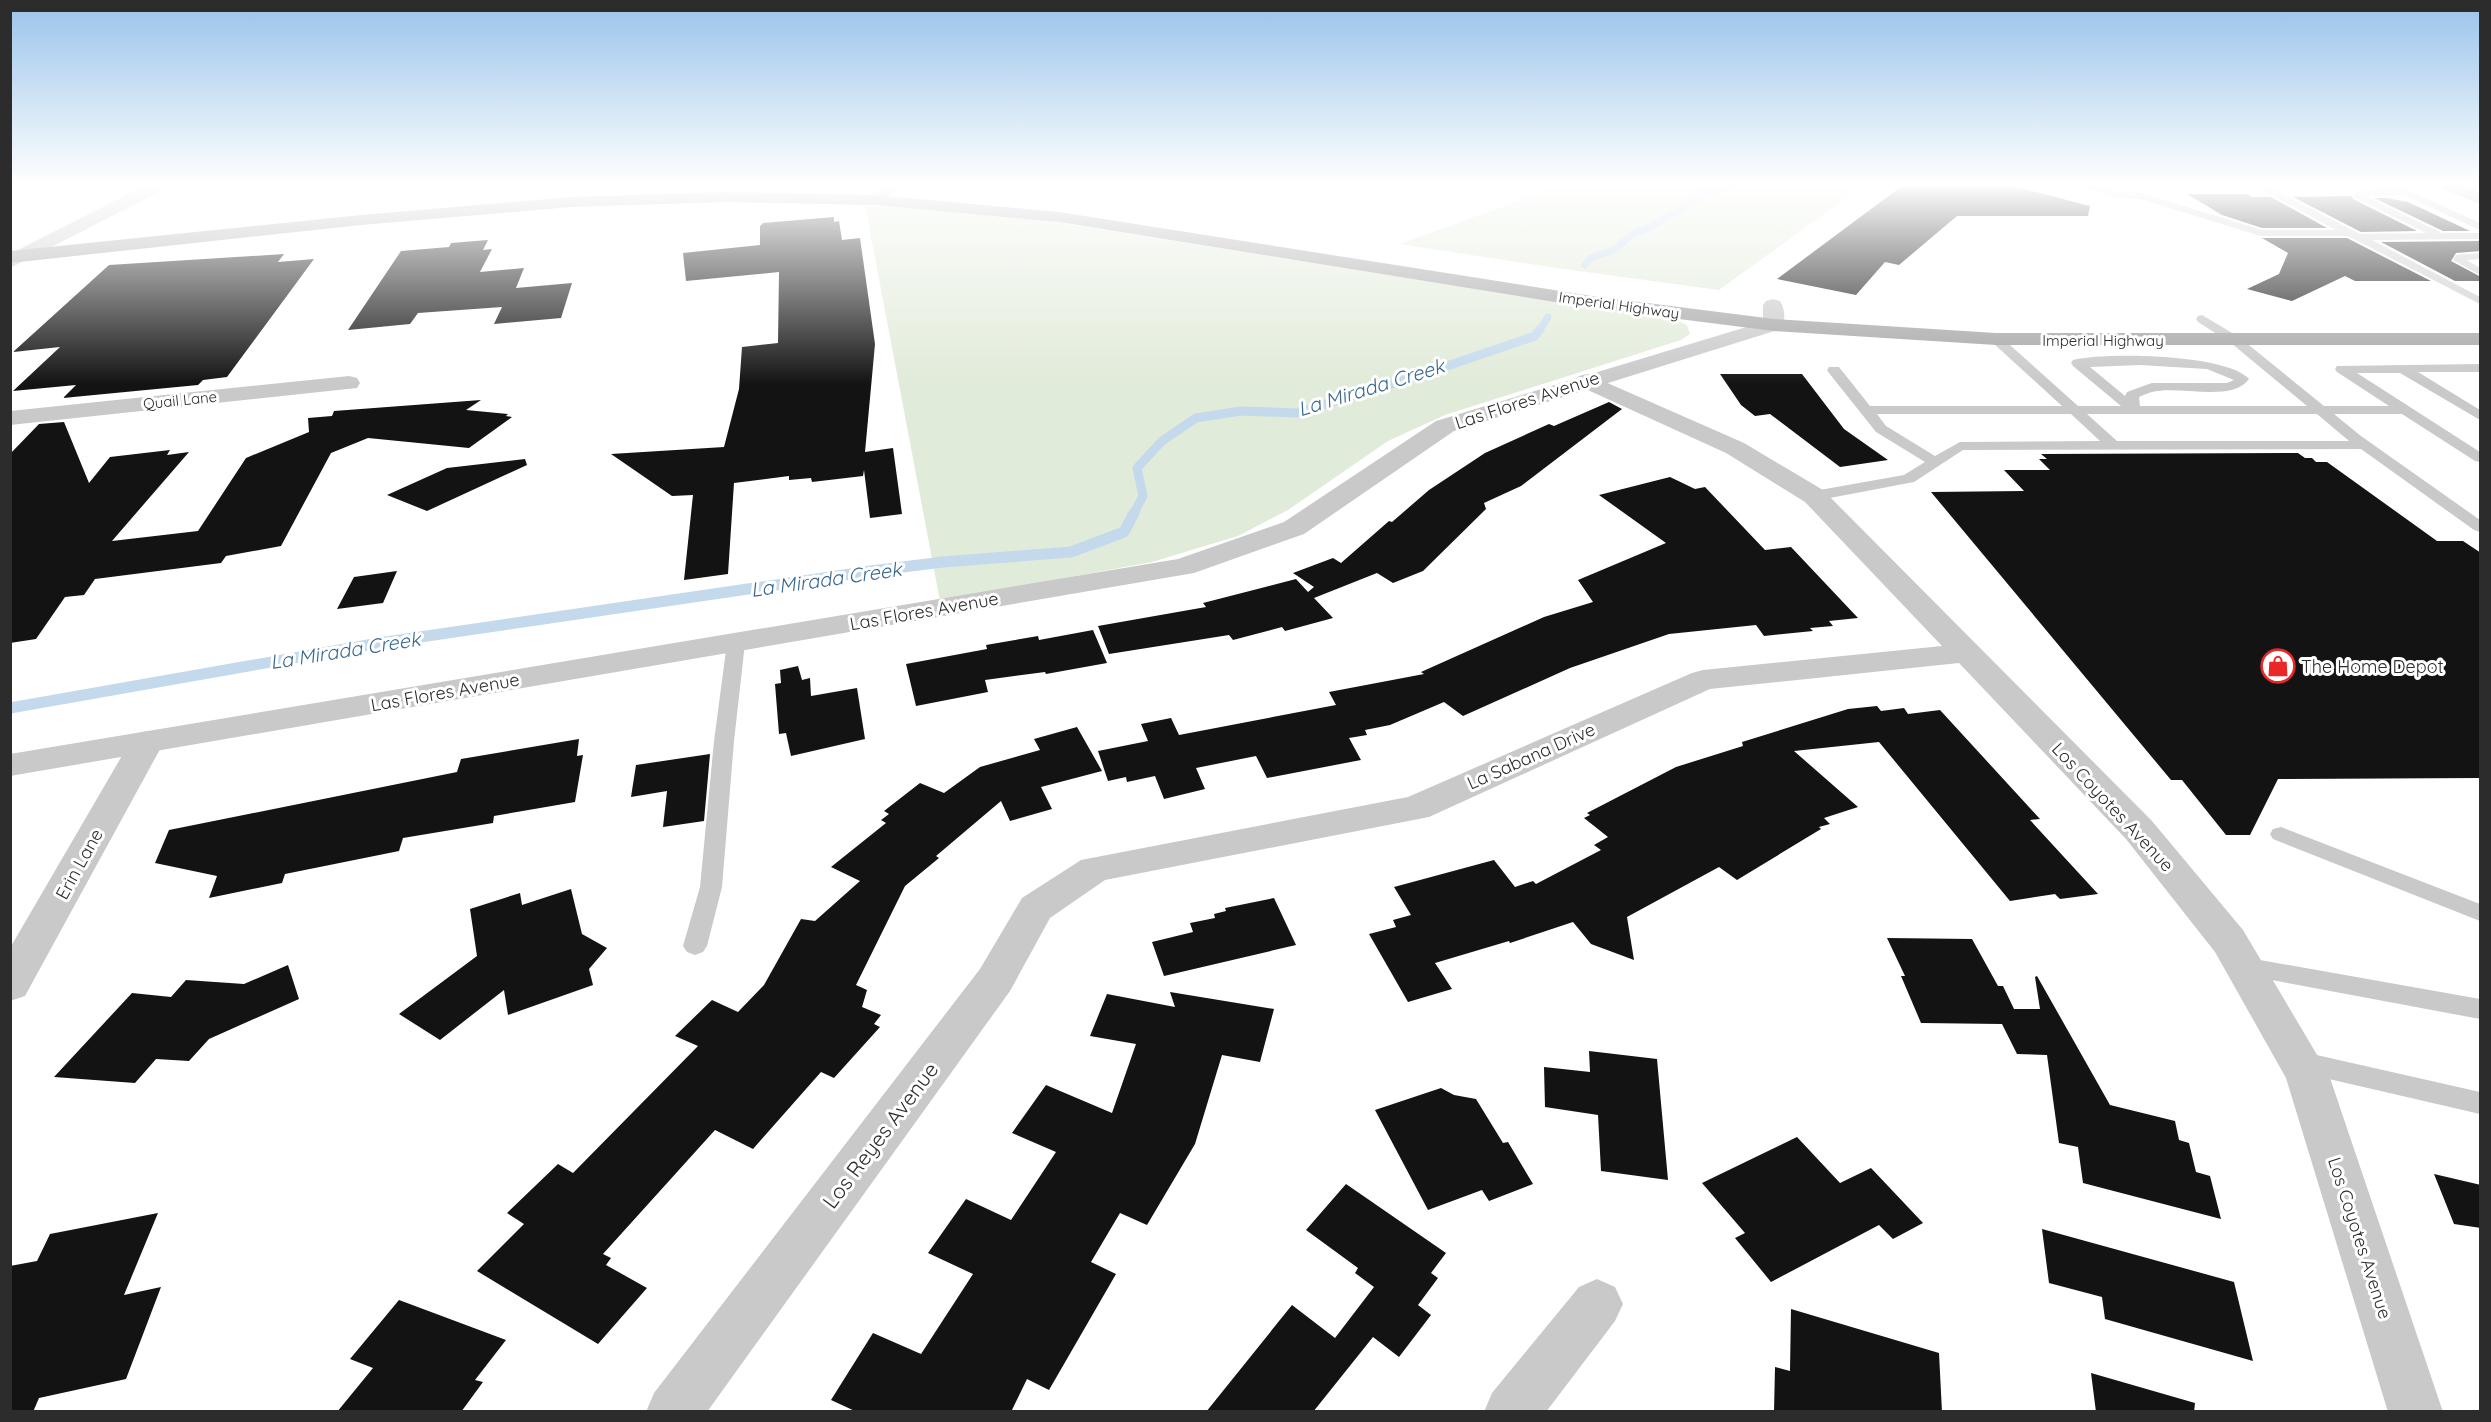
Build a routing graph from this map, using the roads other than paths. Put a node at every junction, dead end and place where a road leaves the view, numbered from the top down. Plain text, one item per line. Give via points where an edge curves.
1 (40, 251) edge
2 (1274, 251) edge
3 (2376, 251) edge
4 (13, 254) edge
5 (2481, 256) edge
6 (2481, 272) edge
7 (1608, 285) dead end
8 (1762, 309) junction
9 (1933, 315) dead end
10 (2026, 319) dead end
11 (2478, 326) edge
12 (2236, 329) junction
13 (1995, 339) junction
14 (2402, 368) junction
15 (2481, 368) edge
16 (1834, 370) dead end
17 (1587, 381) junction
18 (349, 383) dead end
19 (1866, 410) junction
20 (2075, 410) junction
21 (2134, 410) junction
22 (2321, 410) junction
23 (2405, 410) junction
24 (2481, 416) edge
25 (10, 418) edge
26 (2114, 445) junction
27 (2364, 445) junction
28 (2481, 458) edge
29 (1935, 462) junction
30 (1814, 496) junction
31 (2452, 507) junction
32 (2481, 507) edge
33 (2481, 527) edge
34 (736, 643) junction
35 (1967, 653) junction
36 (147, 742) junction
37 (10, 765) edge
38 (2281, 834) dead end
39 (1094, 869) joint
40 (2481, 913) edge
41 (695, 946) dead end
42 (2244, 966) junction
43 (10, 985) edge
44 (2481, 1009) edge
45 (2299, 1062) junction
46 (2481, 1103) edge
47 (1597, 1304) dead end
48 (673, 1412) edge
49 (1512, 1412) edge
50 (2416, 1412) edge

1 - 4 main road, Imperial Highway
2 - 8 main road, Imperial Highway via 1592,302
3 - 11 lane
5 - 6 lane via 2459,260
7 - 8 main road, Imperial Highway
8 - 9 main road, Imperial Highway
8 - 13 main road, Imperial Highway
8 - 17 street, Las Flores Avenue
10 - 12 main road, Imperial Highway via 2202,319
11 - 12 main road, Imperial Highway
12 - 13 main road, Imperial Highway
12 - 22 lane
13 - 20 lane
14 - 15 lane
14 - 23 lane via 2342,369
14 - 24 lane
16 - 19 lane
17 - 30 street, Los Coyotes Avenue via 1735,448
17 - 34 street, Las Flores Avenue via 1445,426 1294,528 1184,567
18 - 25 street, Quail Lane
19 - 20 lane
19 - 29 lane via 1881,429
20 - 21 lane
20 - 26 lane
21 - 21 lane via 2078,363 2200,363 2242,379 2228,387 2152,387 2132,395
21 - 22 lane
22 - 23 lane
22 - 27 lane
23 - 28 lane
26 - 27 lane
26 - 29 lane via 1960,446
27 - 31 lane
29 - 30 lane via 1909,479
30 - 35 street, Los Coyotes Avenue
31 - 32 lane
31 - 33 lane
34 - 36 street, Las Flores Avenue
34 - 41 lane via 711,887
35 - 39 street, La Sabana Drive via 1703,680 1416,808
35 - 42 street, Los Coyotes Avenue via 2139,830 2229,941
36 - 37 street, Las Flores Avenue
36 - 43 street, Erin Lane
38 - 40 lane
39 - 48 street, Los Reyes Avenue via 1036,908 995,980
42 - 44 lane
42 - 45 street, Los Coyotes Avenue
45 - 46 lane
45 - 50 street, Los Coyotes Avenue via 2307,1075
47 - 49 street

